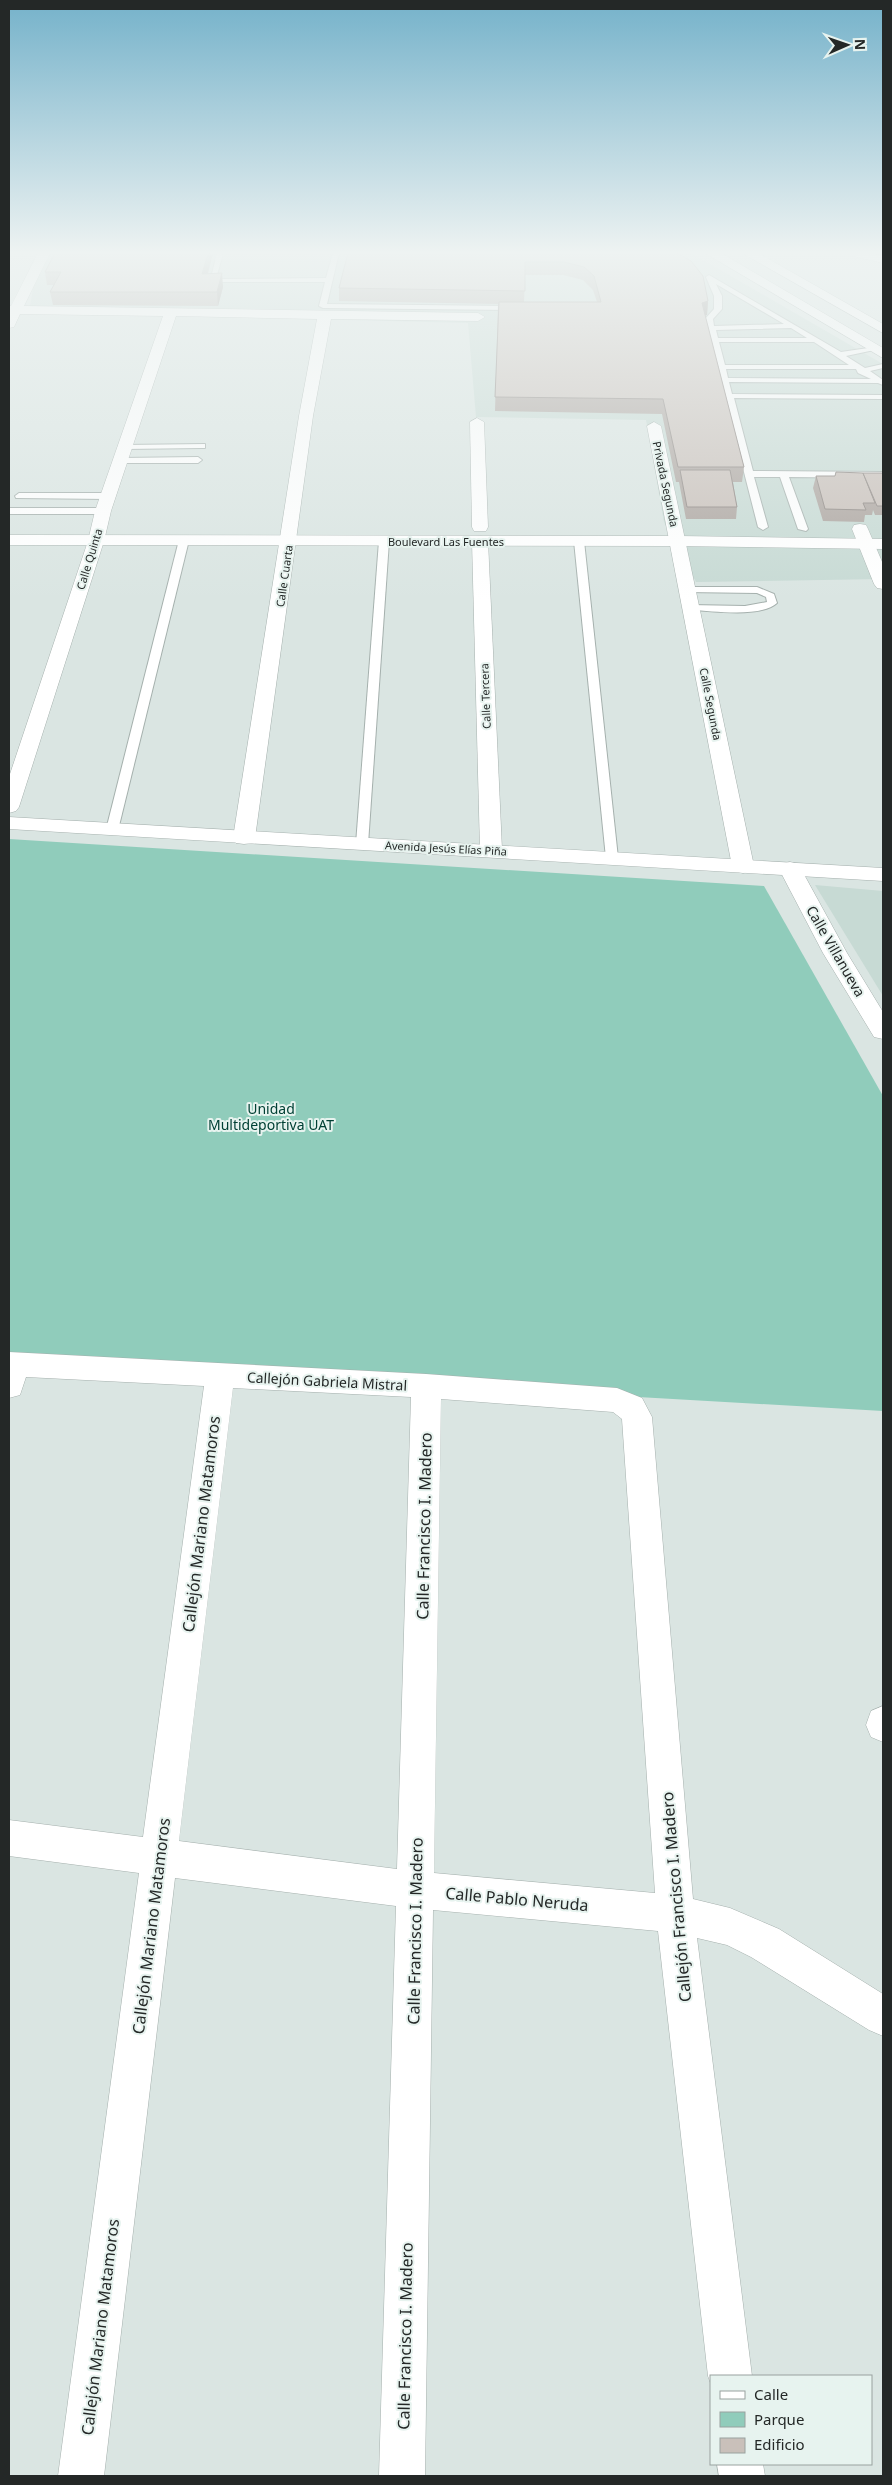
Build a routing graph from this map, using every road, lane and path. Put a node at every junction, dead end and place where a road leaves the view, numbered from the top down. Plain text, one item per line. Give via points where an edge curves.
1 (152, 369) edge
2 (315, 369) edge
3 (722, 369) edge
4 (859, 369) edge
5 (725, 380) junction
6 (881, 382) edge
7 (729, 396) junction
8 (883, 397) edge
9 (477, 422) dead end
10 (654, 426) dead end
11 (202, 446) dead end
12 (122, 454) junction
13 (198, 460) dead end
14 (748, 474) junction
15 (784, 474) junction
16 (883, 475) edge
17 (19, 496) dead end
18 (9, 512) edge
19 (101, 518) junction
20 (9, 526) edge
21 (763, 528) junction
22 (802, 529) junction
23 (860, 529) junction
24 (883, 529) edge
25 (289, 534) junction
26 (480, 534) junction
27 (677, 534) junction
28 (9, 540) edge
29 (184, 540) junction
30 (384, 541) junction
31 (579, 541) junction
32 (876, 544) edge
33 (883, 584) edge
34 (690, 598) junction
35 (9, 807) edge
36 (9, 823) edge
37 (112, 830) junction
38 (244, 838) junction
39 (362, 844) junction
40 (491, 850) junction
41 (612, 858) junction
42 (743, 866) junction
43 (790, 869) junction
44 (883, 875) edge
45 (883, 1031) edge
46 (10, 1371) edge
47 (220, 1375) junction
48 (426, 1386) junction
49 (637, 1417) joint
50 (9, 1838) edge
51 (160, 1856) junction
52 (416, 1890) junction
53 (675, 1914) junction
54 (883, 2016) edge
55 (730, 2375) edge
56 (81, 2476) edge
57 (402, 2476) edge

1 - 12 street, Calle Quinta
2 - 25 street, Calle Cuarta
3 - 5 lane
4 - 6 lane
5 - 6 lane
5 - 7 lane
7 - 8 lane
7 - 14 lane
9 - 26 street, Calle Tercera
10 - 27 street, Privada Segunda
11 - 12 lane
12 - 13 lane
12 - 19 street, Calle Quinta
14 - 15 lane
14 - 21 lane
15 - 16 lane
15 - 22 lane
17 - 19 lane
18 - 19 lane
19 - 20 street, Boulevard Las Fuentes
19 - 25 street, Boulevard Las Fuentes
19 - 28 street, Boulevard Las Fuentes
19 - 29 street, Boulevard Las Fuentes
19 - 35 street, Calle Quinta
21 - 22 street, Boulevard Las Fuentes
21 - 27 street, Boulevard Las Fuentes
22 - 23 street, Boulevard Las Fuentes
23 - 24 street, Boulevard Las Fuentes
23 - 32 street
25 - 26 street, Boulevard Las Fuentes
25 - 29 street, Boulevard Las Fuentes
25 - 30 street, Boulevard Las Fuentes
25 - 38 street, Calle Cuarta
26 - 27 street, Boulevard Las Fuentes
26 - 30 street, Boulevard Las Fuentes
26 - 31 street, Boulevard Las Fuentes
26 - 40 street, Calle Tercera
27 - 31 street, Boulevard Las Fuentes
27 - 32 street, Boulevard Las Fuentes
27 - 34 street, Calle Segunda
29 - 37 lane
30 - 39 lane
31 - 41 lane
32 - 33 street
34 - 34 lane via 754,608 772,603 771,596 757,590
34 - 42 street, Calle Segunda
36 - 37 street, Avenida Jesús Elías Piña
37 - 38 street, Avenida Jesús Elías Piña
38 - 39 street, Avenida Jesús Elías Piña
39 - 40 street, Avenida Jesús Elías Piña
40 - 41 street, Avenida Jesús Elías Piña
41 - 42 street, Avenida Jesús Elías Piña
42 - 43 street, Avenida Jesús Elías Piña
43 - 44 street, Avenida Jesús Elías Piña
43 - 45 street, Calle Villanueva via 835,953
46 - 47 street, Callejón Gabriela Mistral
47 - 48 street, Callejón Gabriela Mistral
47 - 51 street, Callejón Mariano Matamoros
48 - 49 street, Callejón Gabriela Mistral via 617,1400 631,1407
48 - 52 street, Calle Francisco I. Madero
49 - 53 street, Callejón Francisco I. Madero
50 - 51 street, Calle Pablo Neruda
51 - 52 street, Calle Pablo Neruda
51 - 56 street, Callejón Mariano Matamoros
52 - 53 street, Calle Pablo Neruda
52 - 57 street, Calle Francisco I. Madero
53 - 54 street, Calle Pablo Neruda via 730,1927 765,1943
53 - 55 street, Callejón Francisco I. Madero

